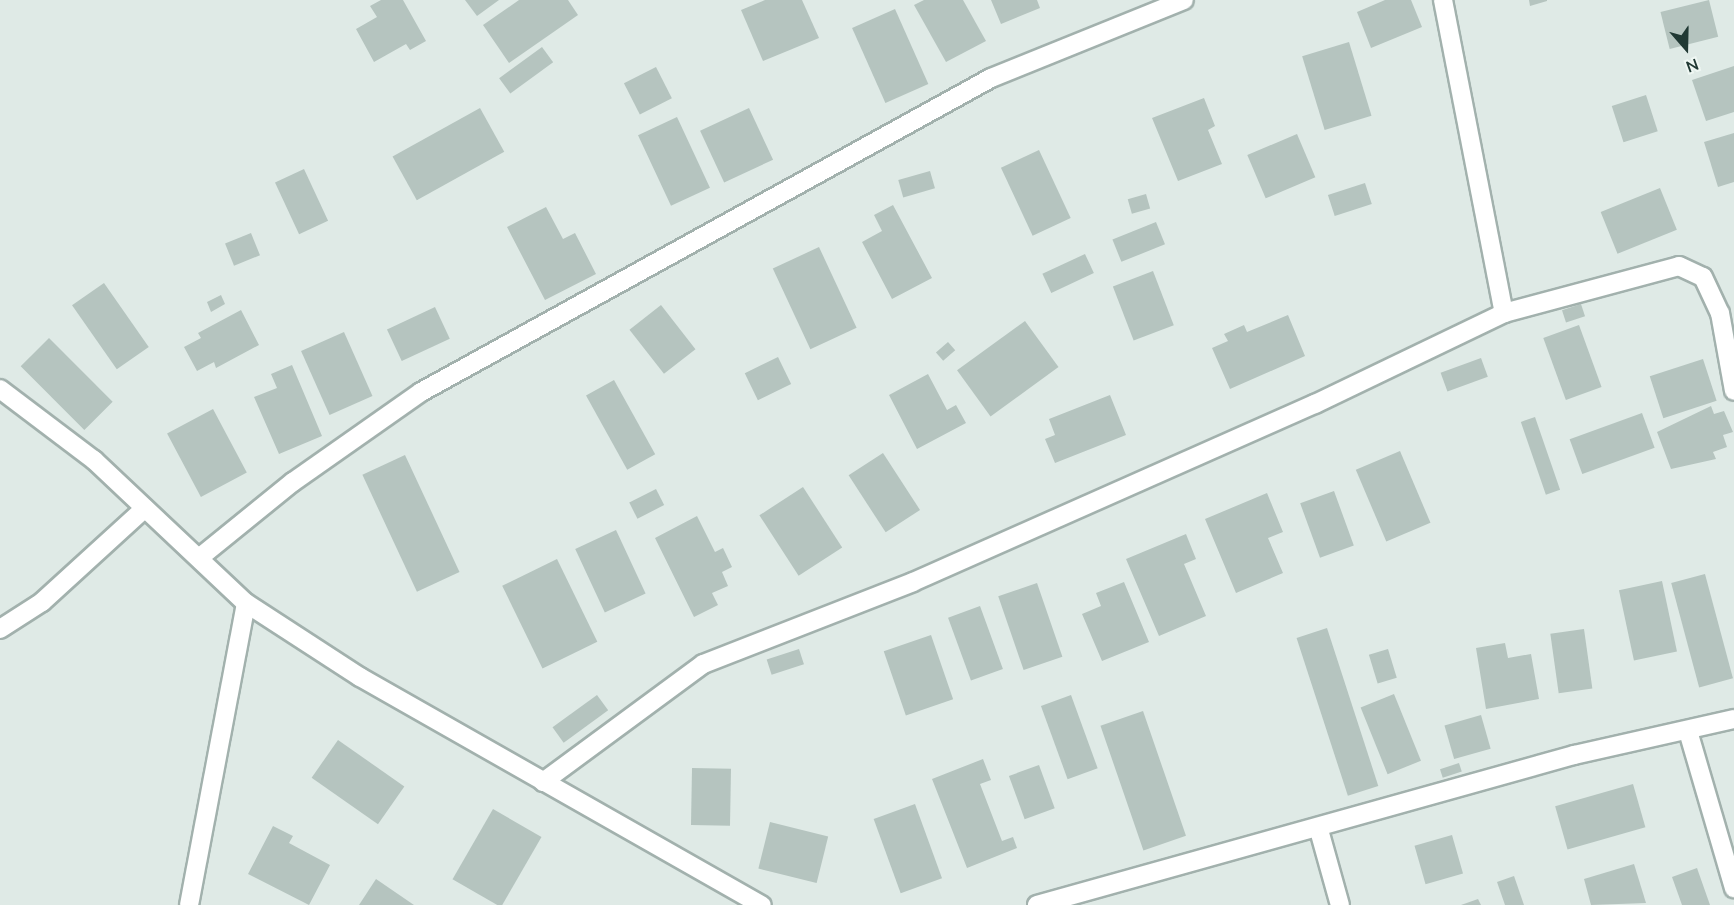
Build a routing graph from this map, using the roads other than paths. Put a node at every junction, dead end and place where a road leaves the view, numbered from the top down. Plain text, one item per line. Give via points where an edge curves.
1 (1184, 0) edge
2 (1443, 0) edge
3 (1504, 313) junction
4 (0, 389) edge
5 (1734, 391) edge
6 (145, 508) junction
7 (199, 558) junction
8 (246, 603) junction
9 (0, 628) edge
10 (1734, 719) edge
11 (1688, 730) junction
12 (543, 782) junction
13 (1318, 830) junction
14 (1734, 888) edge
15 (189, 905) edge
16 (762, 905) edge
17 (1036, 905) edge
18 (1340, 905) edge

1 - 7 street via 991,78 421,392 293,482
2 - 3 street
3 - 5 street via 1679,266 1703,277 1720,313
3 - 12 street via 1315,404 913,582 703,664
4 - 6 street via 94,460
6 - 7 street
6 - 9 street via 42,602
7 - 8 street
8 - 12 street via 360,677
8 - 15 street
10 - 11 street
11 - 13 street via 1574,755
11 - 14 street
12 - 16 street
13 - 17 street
13 - 18 street

